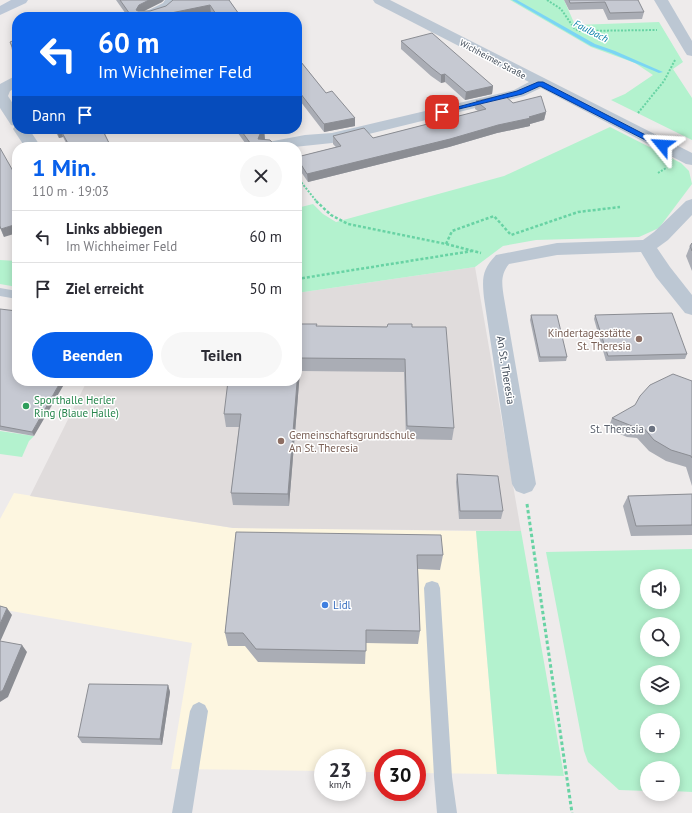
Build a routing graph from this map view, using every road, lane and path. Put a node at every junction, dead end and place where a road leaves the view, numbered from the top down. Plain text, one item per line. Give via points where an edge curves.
1 (21, 0) edge
2 (380, 0) edge
3 (547, 0) edge
4 (661, 0) edge
5 (170, 3) edge
6 (0, 10) edge
7 (155, 12) edge
8 (176, 12) edge
9 (684, 35) edge
10 (692, 52) edge
11 (12, 83) edge
12 (540, 83) junction
13 (0, 96) edge
14 (12, 114) edge
15 (626, 127) junction
16 (299, 135) edge
17 (281, 142) edge
18 (692, 160) edge
19 (302, 183) edge
20 (692, 205) edge
21 (620, 207) dead end
22 (446, 244) junction
23 (647, 246) junction
24 (474, 251) junction
25 (503, 259) junction
26 (302, 278) edge
27 (0, 292) edge
28 (12, 294) edge
29 (692, 308) edge
30 (524, 484) joint
31 (432, 588) dead end
32 (199, 711) dead end
33 (182, 813) edge
34 (447, 813) edge
35 (572, 813) edge

1 - 6 main road
2 - 12 street, Wichheimer Straße
3 - 9 path via 561,9 579,31
4 - 9 street
5 - 7 street
5 - 8 street
9 - 10 street
9 - 15 path via 672,67
11 - 13 street via 4,88
12 - 15 street, Wichheimer Straße
12 - 16 street via 520,92 339,137
13 - 14 street
15 - 18 street, Wichheimer Straße
16 - 17 street
19 - 22 path via 327,214 337,220
20 - 23 street via 661,236
21 - 22 path via 578,212 511,235 494,216 452,231
22 - 24 path
23 - 25 street via 557,249
23 - 29 street
24 - 25 path
24 - 26 path
25 - 30 street, An St. Theresia via 496,267 492,280
27 - 28 lane
30 - 35 path
31 - 34 lane
32 - 33 lane

